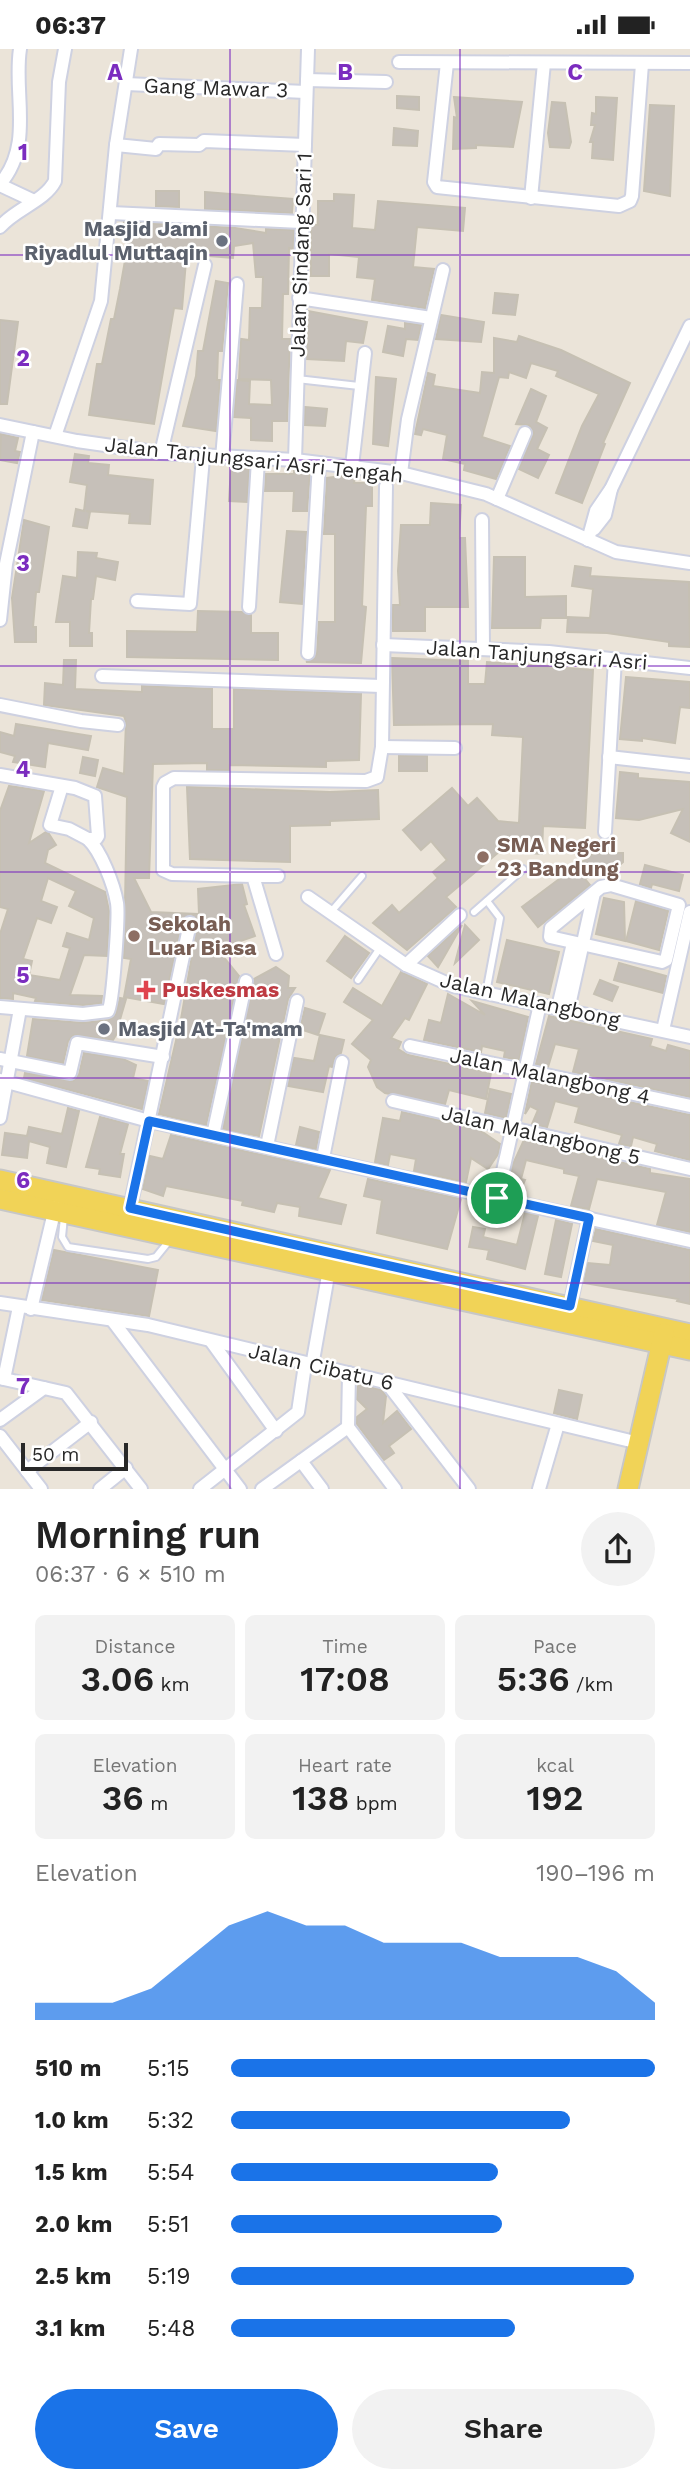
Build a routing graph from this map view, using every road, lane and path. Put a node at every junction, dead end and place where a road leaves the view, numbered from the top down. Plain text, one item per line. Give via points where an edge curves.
1 (20, 49) edge
2 (65, 49) edge
3 (131, 49) edge
4 (308, 49) edge
5 (399, 62) dead end
6 (447, 63) junction
7 (544, 63) junction
8 (690, 63) edge
9 (642, 64) junction
10 (386, 82) dead end
11 (127, 84) junction
12 (307, 86) junction
13 (116, 145) junction
14 (305, 145) junction
15 (0, 184) edge
16 (531, 198) junction
17 (32, 201) junction
18 (111, 213) junction
19 (301, 222) junction
20 (0, 227) edge
21 (205, 265) dead end
22 (443, 270) dead end
23 (237, 285) dead end
24 (299, 298) junction
25 (431, 318) junction
26 (690, 326) edge
27 (365, 353) dead end
28 (297, 379) junction
29 (359, 386) junction
30 (0, 425) edge
31 (33, 432) junction
32 (524, 433) dead end
33 (55, 436) junction
34 (161, 453) junction
35 (203, 458) junction
36 (222, 458) junction
37 (258, 460) junction
38 (295, 460) junction
39 (319, 463) junction
40 (352, 466) junction
41 (401, 470) junction
42 (386, 486) dead end
43 (497, 499) junction
44 (482, 520) dead end
45 (589, 536) junction
46 (690, 563) edge
47 (137, 601) dead end
48 (249, 607) dead end
49 (0, 620) edge
50 (383, 645) junction
51 (484, 648) junction
52 (308, 653) dead end
53 (615, 659) junction
54 (690, 668) edge
55 (102, 676) dead end
56 (381, 686) junction
57 (0, 705) edge
58 (118, 725) dead end
59 (382, 747) junction
60 (455, 748) dead end
61 (609, 757) junction
62 (690, 767) edge
63 (0, 775) edge
64 (62, 786) junction
65 (605, 832) dead end
66 (88, 839) junction
67 (523, 869) dead end
68 (253, 876) junction
69 (278, 876) dead end
70 (362, 876) dead end
71 (594, 893) junction
72 (308, 897) dead end
73 (488, 901) junction
74 (474, 912) dead end
75 (690, 912) edge
76 (330, 913) junction
77 (460, 915) dead end
78 (190, 923) dead end
79 (578, 944) junction
80 (380, 948) junction
81 (276, 954) dead end
82 (406, 965) junction
83 (358, 979) dead end
84 (246, 981) dead end
85 (486, 993) junction
86 (297, 1001) dead end
87 (540, 1004) junction
88 (0, 1007) edge
89 (20, 1009) junction
90 (563, 1009) junction
91 (663, 1030) junction
92 (690, 1037) edge
93 (410, 1046) dead end
94 (163, 1057) junction
95 (0, 1059) edge
96 (342, 1062) dead end
97 (526, 1071) junction
98 (1, 1086) edge
99 (393, 1101) dead end
100 (690, 1106) edge
101 (0, 1118) edge
102 (149, 1121) junction
103 (513, 1129) junction
104 (213, 1135) junction
105 (267, 1146) junction
106 (323, 1158) junction
107 (690, 1169) edge
108 (0, 1180) edge
109 (497, 1198) junction
110 (0, 1199) edge
111 (59, 1205) junction
112 (130, 1208) junction
113 (589, 1218) junction
114 (172, 1236) junction
115 (690, 1241) edge
116 (329, 1269) junction
117 (495, 1297) junction
118 (0, 1303) edge
119 (570, 1306) junction
120 (25, 1308) junction
121 (112, 1320) junction
122 (690, 1334) edge
123 (663, 1336) junction
124 (211, 1341) junction
125 (690, 1350) edge
126 (308, 1366) junction
127 (349, 1373) junction
128 (2, 1378) edge
129 (387, 1383) junction
130 (44, 1388) junction
131 (0, 1420) edge
132 (91, 1422) junction
133 (558, 1424) junction
134 (348, 1427) junction
135 (276, 1431) junction
136 (0, 1436) edge
137 (639, 1443) junction
138 (301, 1461) junction
139 (125, 1468) junction
140 (225, 1470) junction
141 (27, 1472) junction
142 (41, 1489) edge
143 (100, 1489) edge
144 (141, 1489) edge
145 (200, 1489) edge
146 (240, 1489) edge
147 (262, 1489) edge
148 (322, 1489) edge
149 (395, 1489) edge
150 (469, 1489) edge
151 (539, 1489) edge
152 (628, 1489) edge

1 - 15 street via 20,134 12,166
2 - 17 street via 55,181
3 - 11 street
4 - 12 street, Jalan Sindang Sari 1
5 - 6 street
6 - 7 street
6 - 16 street via 437,187
7 - 9 street
7 - 16 street
8 - 9 street
9 - 16 street via 630,201 618,206
10 - 12 street, Gang Mawar 3
11 - 12 street, Gang Mawar 3
11 - 13 street
12 - 14 street, Jalan Sindang Sari 1
13 - 14 street via 156,149 159,144 199,145 204,141
13 - 18 street
14 - 19 street, Jalan Sindang Sari 1
15 - 17 street
17 - 20 street
18 - 19 street
18 - 33 street via 101,301
19 - 24 street, Jalan Sindang Sari 1
21 - 34 street
22 - 25 street
23 - 36 street
24 - 25 street
24 - 28 street, Jalan Sindang Sari 1
25 - 41 street
26 - 45 street via 596,511
27 - 29 street
28 - 29 lane
28 - 38 street, Jalan Sindang Sari 1
29 - 40 street
30 - 31 street, Jalan Tanjungsari Asri Tengah
31 - 33 street, Jalan Tanjungsari Asri Tengah
31 - 49 street
32 - 43 street
33 - 34 street, Jalan Tanjungsari Asri Tengah
34 - 35 street, Jalan Tanjungsari Asri Tengah
35 - 36 street, Jalan Tanjungsari Asri Tengah
35 - 47 street via 190,604
36 - 37 street, Jalan Tanjungsari Asri Tengah
37 - 38 street, Jalan Tanjungsari Asri Tengah
37 - 48 street
38 - 39 street, Jalan Tanjungsari Asri Tengah
39 - 40 street, Jalan Tanjungsari Asri Tengah
39 - 52 street
40 - 41 street, Jalan Tanjungsari Asri Tengah
41 - 43 street, Jalan Tanjungsari Asri Tengah
42 - 50 street
43 - 45 street, Jalan Tanjungsari Asri Tengah
44 - 51 street
45 - 46 street, Jalan Tanjungsari Asri Tengah via 616,552
50 - 51 street, Jalan Tanjungsari Asri
50 - 56 street
51 - 53 street, Jalan Tanjungsari Asri
53 - 54 street, Jalan Tanjungsari Asri
53 - 61 street
55 - 56 street
56 - 59 street
57 - 58 street
59 - 60 street
59 - 68 street via 379,771 372,780 174,778 165,782 163,870
61 - 62 street
61 - 65 street
63 - 64 street
64 - 66 street via 50,825
64 - 66 street via 88,792 98,801 98,835
66 - 89 street via 98,849 117,901 111,1007 102,1014
67 - 73 lane
68 - 69 street
68 - 81 street
70 - 76 lane
71 - 79 street
71 - 79 street via 548,932 554,939
71 - 79 street via 611,885 675,902 680,910 669,955 662,963
72 - 76 street, Jalan Malangbong
73 - 74 lane
73 - 85 lane via 500,918
75 - 91 street
76 - 80 street, Jalan Malangbong
77 - 82 street
78 - 94 street
79 - 90 street
80 - 82 street, Jalan Malangbong
80 - 83 lane
82 - 85 street, Jalan Malangbong via 453,986
84 - 104 street
85 - 87 street, Jalan Malangbong
86 - 105 street
87 - 90 street, Jalan Malangbong
87 - 97 street
88 - 89 street
89 - 98 street
90 - 91 street, Jalan Malangbong
91 - 92 street, Jalan Malangbong
93 - 97 street, Jalan Malangbong 4
94 - 95 street via 76,1043 70,1073
94 - 102 street
96 - 106 street
97 - 100 street, Jalan Malangbong 4
97 - 103 street
98 - 101 street
98 - 102 street
99 - 103 street, Jalan Malangbong 5
102 - 104 street
102 - 112 street
103 - 107 street, Jalan Malangbong 5
103 - 109 street
104 - 105 street
105 - 106 street
106 - 109 street
108 - 111 main road
109 - 113 street
110 - 111 main road
111 - 112 main road
111 - 114 main road
111 - 114 lane via 62,1237 68,1247 148,1259 165,1249
111 - 120 street
112 - 117 main road
113 - 115 street
113 - 119 street
114 - 116 main road
116 - 117 main road
116 - 126 street
117 - 119 main road
117 - 123 main road
118 - 120 street, Jalan Cibatu 6
119 - 123 main road
120 - 121 street, Jalan Cibatu 6
120 - 128 street
121 - 124 street, Jalan Cibatu 6
121 - 140 street
122 - 123 main road
123 - 125 main road
123 - 137 main road
124 - 126 street, Jalan Cibatu 6
124 - 135 street
126 - 127 street, Jalan Cibatu 6
126 - 135 street via 298,1412
127 - 129 street, Jalan Cibatu 6
127 - 134 street
128 - 130 street
129 - 133 street, Jalan Cibatu 6
129 - 150 street
130 - 131 street
130 - 132 street via 66,1393
132 - 139 street
132 - 141 street
133 - 137 street, Jalan Cibatu 6
133 - 151 street
134 - 138 street
134 - 149 street
135 - 140 street
136 - 141 street
137 - 152 main road
138 - 147 street
138 - 148 street
139 - 143 street
139 - 144 street
140 - 145 street
140 - 146 street
141 - 142 street

